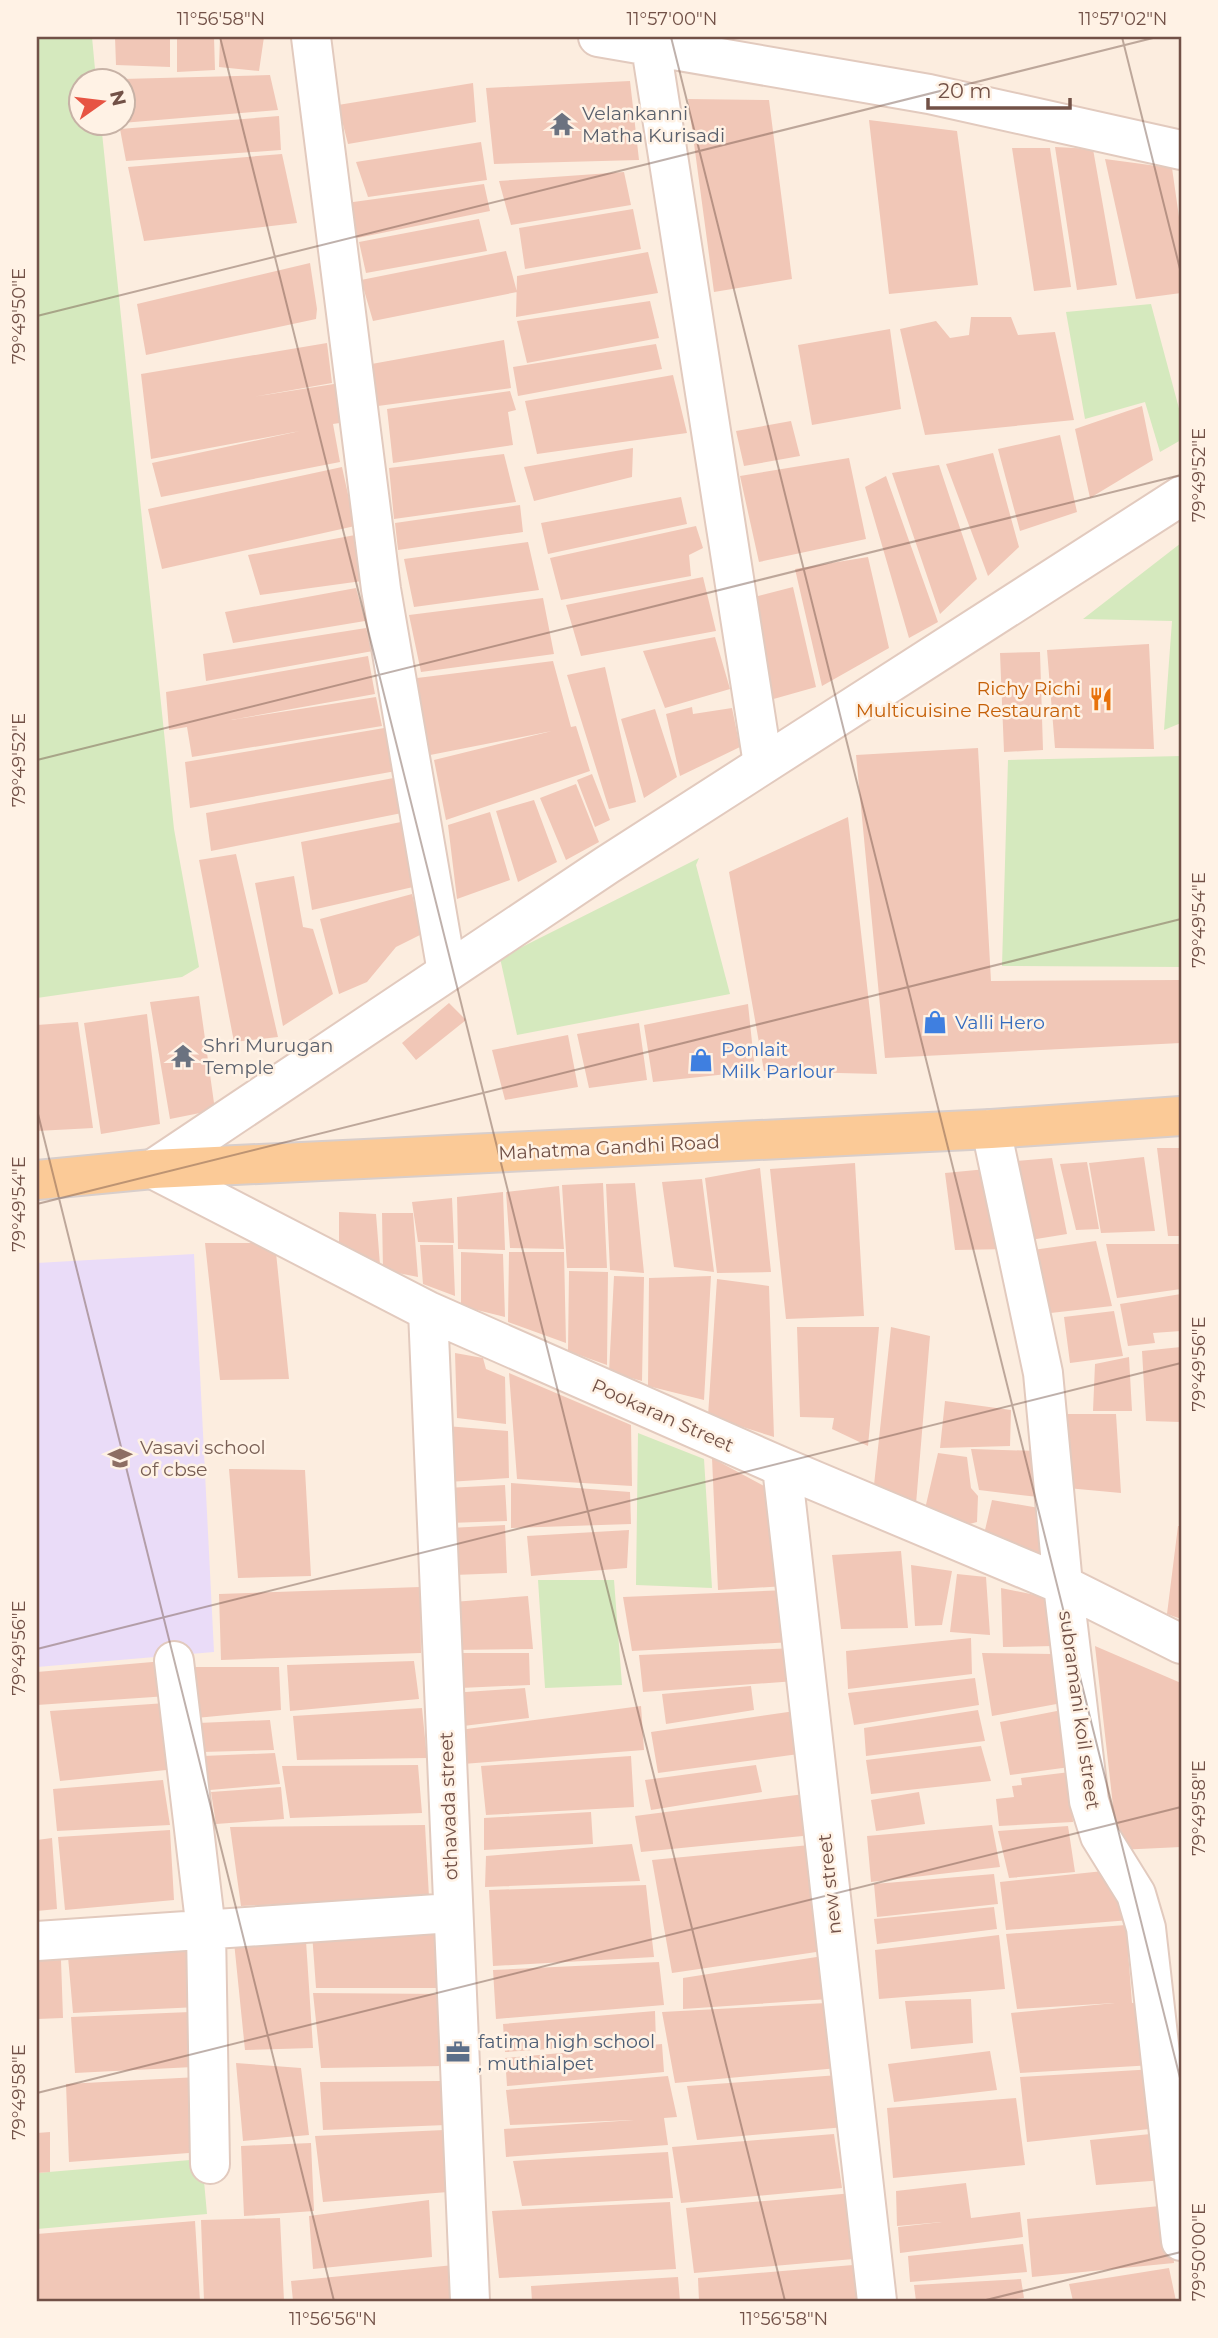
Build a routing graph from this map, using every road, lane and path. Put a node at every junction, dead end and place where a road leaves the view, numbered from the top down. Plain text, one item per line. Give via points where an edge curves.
1 (311, 37) edge
2 (598, 37) edge
3 (651, 47) junction
4 (1181, 150) edge
5 (1181, 496) edge
6 (764, 765) junction
7 (447, 972) junction
8 (1181, 1116) edge
9 (991, 1129) junction
10 (153, 1169) junction
11 (37, 1180) edge
12 (428, 1311) junction
13 (782, 1467) junction
14 (1063, 1584) junction
15 (1181, 1644) edge
16 (174, 1661) dead end
17 (452, 1913) junction
18 (206, 1930) junction
19 (37, 1941) edge
20 (210, 2164) dead end
21 (1181, 2241) edge
22 (470, 2301) edge
23 (877, 2301) edge

1 - 7 street via 381,589
2 - 3 street
3 - 4 street via 929,94
3 - 6 street
5 - 6 street
6 - 7 street
7 - 10 street
8 - 9 main road, Mahatma Gandhi Road
9 - 10 main road, Mahatma Gandhi Road
9 - 14 street, subramani koil street via 1043,1373
10 - 11 main road, Mahatma Gandhi Road
10 - 12 street, Pookaran Street
12 - 13 street, Pookaran Street
12 - 17 street, othavada street
13 - 14 street, Pookaran Street
13 - 23 street, new street
14 - 15 street, Pookaran Street
14 - 21 street, subramani koil street via 1089,1801 1100,1836 1136,1894 1146,1928
16 - 18 street
17 - 18 street
17 - 22 street, othavada street
18 - 19 street
18 - 20 street

